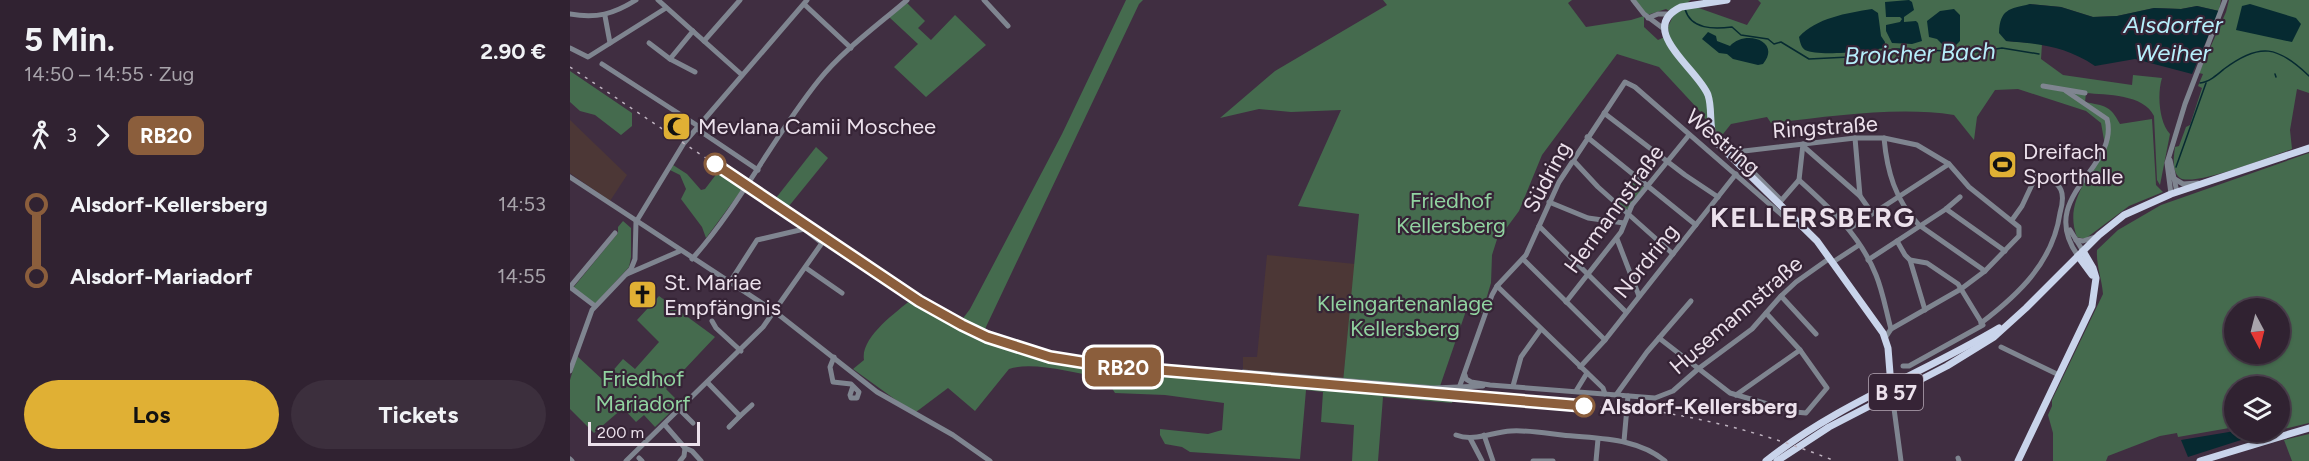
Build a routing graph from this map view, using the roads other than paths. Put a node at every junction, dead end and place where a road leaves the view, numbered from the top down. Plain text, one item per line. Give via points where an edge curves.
1 (636, 0) edge
2 (658, 0) edge
3 (740, 0) edge
4 (907, 0) edge
5 (984, 0) edge
6 (1634, 0) edge
7 (1727, 0) edge
8 (2226, 0) edge
9 (806, 2) edge
10 (666, 8) junction
11 (570, 14) edge
12 (1670, 14) junction
13 (605, 16) junction
14 (1648, 18) junction
15 (1008, 26) dead end
16 (1664, 29) junction
17 (693, 31) junction
18 (704, 41) junction
19 (610, 43) junction
20 (649, 43) dead end
21 (570, 48) edge
22 (851, 48) junction
23 (670, 59) junction
24 (602, 64) dead end
25 (695, 72) dead end
26 (742, 75) junction
27 (1625, 82) joint
28 (2043, 86) dead end
29 (2066, 91) junction
30 (2078, 99) junction
31 (1604, 113) junction
32 (697, 128) junction
33 (1689, 135) junction
34 (1587, 137) junction
35 (1855, 138) junction
36 (1884, 138) junction
37 (1803, 145) junction
38 (2309, 148) edge
39 (2170, 155) junction
40 (1572, 159) junction
41 (1668, 160) junction
42 (1949, 164) junction
43 (758, 170) junction
44 (1736, 174) junction
45 (570, 177) edge
46 (2172, 177) junction
47 (1799, 180) junction
48 (2204, 183) junction
49 (1647, 186) junction
50 (2174, 193) junction
51 (1860, 196) junction
52 (1899, 196) junction
53 (1718, 197) junction
54 (1960, 197) dead end
55 (1549, 202) junction
56 (1780, 202) junction
57 (1946, 209) junction
58 (1627, 213) junction
59 (1872, 213) junction
60 (2012, 220) junction
61 (636, 222) junction
62 (1624, 223) junction
63 (1801, 223) junction
64 (2067, 223) junction
65 (1696, 225) junction
66 (1919, 225) junction
67 (1539, 226) junction
68 (1849, 229) junction
69 (615, 233) dead end
70 (2099, 235) junction
71 (1617, 239) junction
72 (2075, 240) junction
73 (1897, 241) junction
74 (1859, 245) junction
75 (680, 250) junction
76 (2005, 251) junction
77 (2080, 253) junction
78 (1673, 254) junction
79 (692, 259) junction
80 (1523, 259) junction
81 (1832, 260) junction
82 (1868, 260) junction
83 (1910, 260) junction
84 (2087, 266) junction
85 (806, 268) junction
86 (1985, 271) junction
87 (627, 274) junction
88 (1587, 275) junction
89 (2060, 275) junction
90 (730, 282) junction
91 (1497, 286) junction
92 (570, 287) edge
93 (1961, 289) junction
94 (2095, 289) junction
95 (842, 293) dead end
96 (1639, 296) junction
97 (1780, 296) junction
98 (1566, 302) junction
99 (1690, 302) dead end
100 (596, 306) junction
101 (1925, 310) junction
102 (774, 311) junction
103 (1626, 312) junction
104 (1766, 313) junction
105 (712, 321) dead end
106 (1982, 324) junction
107 (1541, 329) junction
108 (1891, 329) junction
109 (1816, 334) dead end
110 (1659, 338) junction
111 (1886, 338) junction
112 (1605, 340) junction
113 (2001, 347) dead end
114 (1800, 350) junction
115 (741, 351) junction
116 (834, 357) junction
117 (1580, 366) junction
118 (1903, 366) dead end
119 (1698, 369) junction
120 (570, 371) edge
121 (1243, 372) dead end
122 (1587, 373) junction
123 (1465, 374) junction
124 (2059, 375) junction
125 (708, 383) junction
126 (1490, 385) junction
127 (853, 386) dead end
128 (1513, 386) junction
129 (1459, 388) junction
130 (1892, 390) junction
131 (1576, 391) junction
132 (1605, 394) junction
133 (1616, 394) junction
134 (1736, 395) junction
135 (1628, 396) junction
136 (752, 405) dead end
137 (680, 410) junction
138 (740, 416) junction
139 (693, 423) dead end
140 (665, 425) junction
141 (729, 427) dead end
142 (2309, 428) edge
143 (1456, 435) dead end
144 (1484, 435) junction
145 (1470, 438) junction
146 (1598, 439) junction
147 (1624, 441) junction
148 (685, 448) junction
149 (626, 461) edge
150 (680, 461) edge
151 (701, 461) edge
152 (990, 461) edge
153 (1482, 461) edge
154 (1493, 461) edge
155 (1533, 461) edge
156 (1553, 461) edge
157 (1596, 461) edge
158 (1665, 461) edge
159 (1766, 461) edge
160 (1777, 461) edge
161 (1901, 461) edge
162 (2018, 461) edge
163 (2200, 461) edge

1 - 13 street
2 - 10 street
3 - 18 street
4 - 22 street
5 - 15 street
6 - 14 street
7 - 12 main road via 1685,6
8 - 39 street via 2185,104
9 - 22 street
9 - 26 street
10 - 17 street
10 - 19 street
11 - 13 street
12 - 14 street
12 - 16 main road
13 - 19 street
14 - 16 street
16 - 56 main road via 1670,45 1703,84 1715,141
17 - 18 street
17 - 23 street
18 - 26 street
19 - 21 street via 588,57
20 - 23 street
22 - 43 street via 820,78
23 - 25 street
24 - 32 street
26 - 32 street
27 - 31 street, Südring
27 - 33 street, Westring
28 - 29 street
29 - 30 street
29 - 30 street via 2084,93
30 - 64 street via 2107,119 2109,139 2072,194
31 - 34 street, Südring
31 - 41 street
32 - 43 street
32 - 61 street via 668,167
33 - 41 street, Hermannstraße
33 - 44 street, Westring
34 - 40 street, Südring
34 - 49 street
35 - 36 street, Ringstraße
35 - 37 street, Ringstraße
35 - 51 street
36 - 42 street, Ringstraße via 1924,147
36 - 52 street via 1888,169
37 - 47 street
37 - 51 street
37 - 56 street, Ringstraße via 1747,149 1740,155
38 - 48 main road, B 57
39 - 46 street
39 - 50 street via 2166,169
40 - 55 street, Südring
40 - 58 street
41 - 49 street, Hermannstraße
41 - 53 street
42 - 52 street
42 - 60 street, Ringstraße via 1969,187
43 - 79 street
44 - 53 street, Nordring
44 - 63 street, Westring via 1790,222
45 - 61 street
46 - 48 street via 2183,184
46 - 50 street
47 - 56 street
47 - 68 street
48 - 50 main road, B 57
49 - 58 street, Hermannstraße
49 - 65 street
50 - 70 main road, B 57 via 2124,215
51 - 59 street
52 - 59 street
52 - 66 street
53 - 65 street, Nordring
54 - 57 street
55 - 62 street via 1588,218
55 - 67 street, Südring
56 - 63 main road
57 - 66 street
57 - 76 street
58 - 62 street, Hermannstraße
58 - 78 street
59 - 68 street
60 - 76 street via 2020,233
60 - 106 street via 2037,174 2045,174 2060,188 2063,199 2050,248 2021,290
61 - 75 street
61 - 87 street via 635,259
62 - 71 street, Hermannstraße
63 - 81 main road
64 - 72 street
64 - 77 street via 2069,239
65 - 78 street, Nordring
66 - 73 street
66 - 86 street
67 - 80 street, Südring
67 - 88 street
68 - 74 street
69 - 92 street
70 - 72 street via 2086,241
70 - 77 main road, B 57
71 - 88 street, Hermannstraße
71 - 96 street
72 - 77 street
73 - 82 street
73 - 83 street
74 - 81 street, Husemannstraße
74 - 82 street
75 - 79 street
75 - 87 street
76 - 86 street
77 - 84 main road
77 - 89 main road, B 57
77 - 94 main road via 2095,273
78 - 96 street, Nordring
79 - 90 street
80 - 91 street, Südring
80 - 98 street
81 - 97 street, Husemannstraße
81 - 111 main road
82 - 108 street
83 - 93 street via 1940,270
83 - 101 street
84 - 89 main road via 2074,267
84 - 94 main road
85 - 90 street via 822,243 804,229 758,240
85 - 95 street
85 - 102 street
86 - 93 street
87 - 100 street
88 - 98 street, Hermannstraße
88 - 103 street
89 - 130 main road, B 57 via 2012,320
90 - 102 street
91 - 107 street
91 - 123 street
92 - 100 street
93 - 101 street
93 - 106 street
94 - 124 main road via 2092,306
96 - 103 street, Nordring
97 - 104 street, Husemannstraße
97 - 109 street
98 - 112 street
99 - 110 street
100 - 120 street
101 - 108 street
102 - 115 street
102 - 116 street
103 - 112 street, Nordring
104 - 114 street
104 - 119 street, Husemannstraße via 1752,329
105 - 115 street
106 - 118 street
107 - 117 street
107 - 128 street via 1521,357
108 - 111 street
110 - 119 street
110 - 133 street
111 - 130 main road
112 - 117 street, Nordring
113 - 124 street
114 - 134 street
114 - 134 street via 1827,388 1806,413
115 - 125 street
116 - 127 street via 830,367 833,382
116 - 152 street via 877,392
117 - 122 street
119 - 134 street
119 - 135 street, Husemannstraße via 1662,397
121 - 129 street
122 - 131 street
122 - 132 street
123 - 126 street via 1471,382
123 - 129 street
124 - 162 main road
125 - 137 street
125 - 138 street
126 - 128 street, Husemannstraße
126 - 129 street
128 - 131 street, Husemannstraße
130 - 159 main road, B 57 via 1802,435
130 - 160 main road, B 57
130 - 161 street
131 - 132 street, Husemannstraße
132 - 133 street, Husemannstraße
133 - 135 street, Husemannstraße
135 - 147 street
136 - 138 street
137 - 139 street
137 - 140 street
138 - 141 street
140 - 148 street
140 - 149 street
142 - 163 main road
143 - 145 street
144 - 145 street
144 - 146 street via 1521,431
144 - 154 street
145 - 153 street
146 - 147 street
146 - 157 street
147 - 158 street
148 - 150 street
148 - 151 street
155 - 156 street

